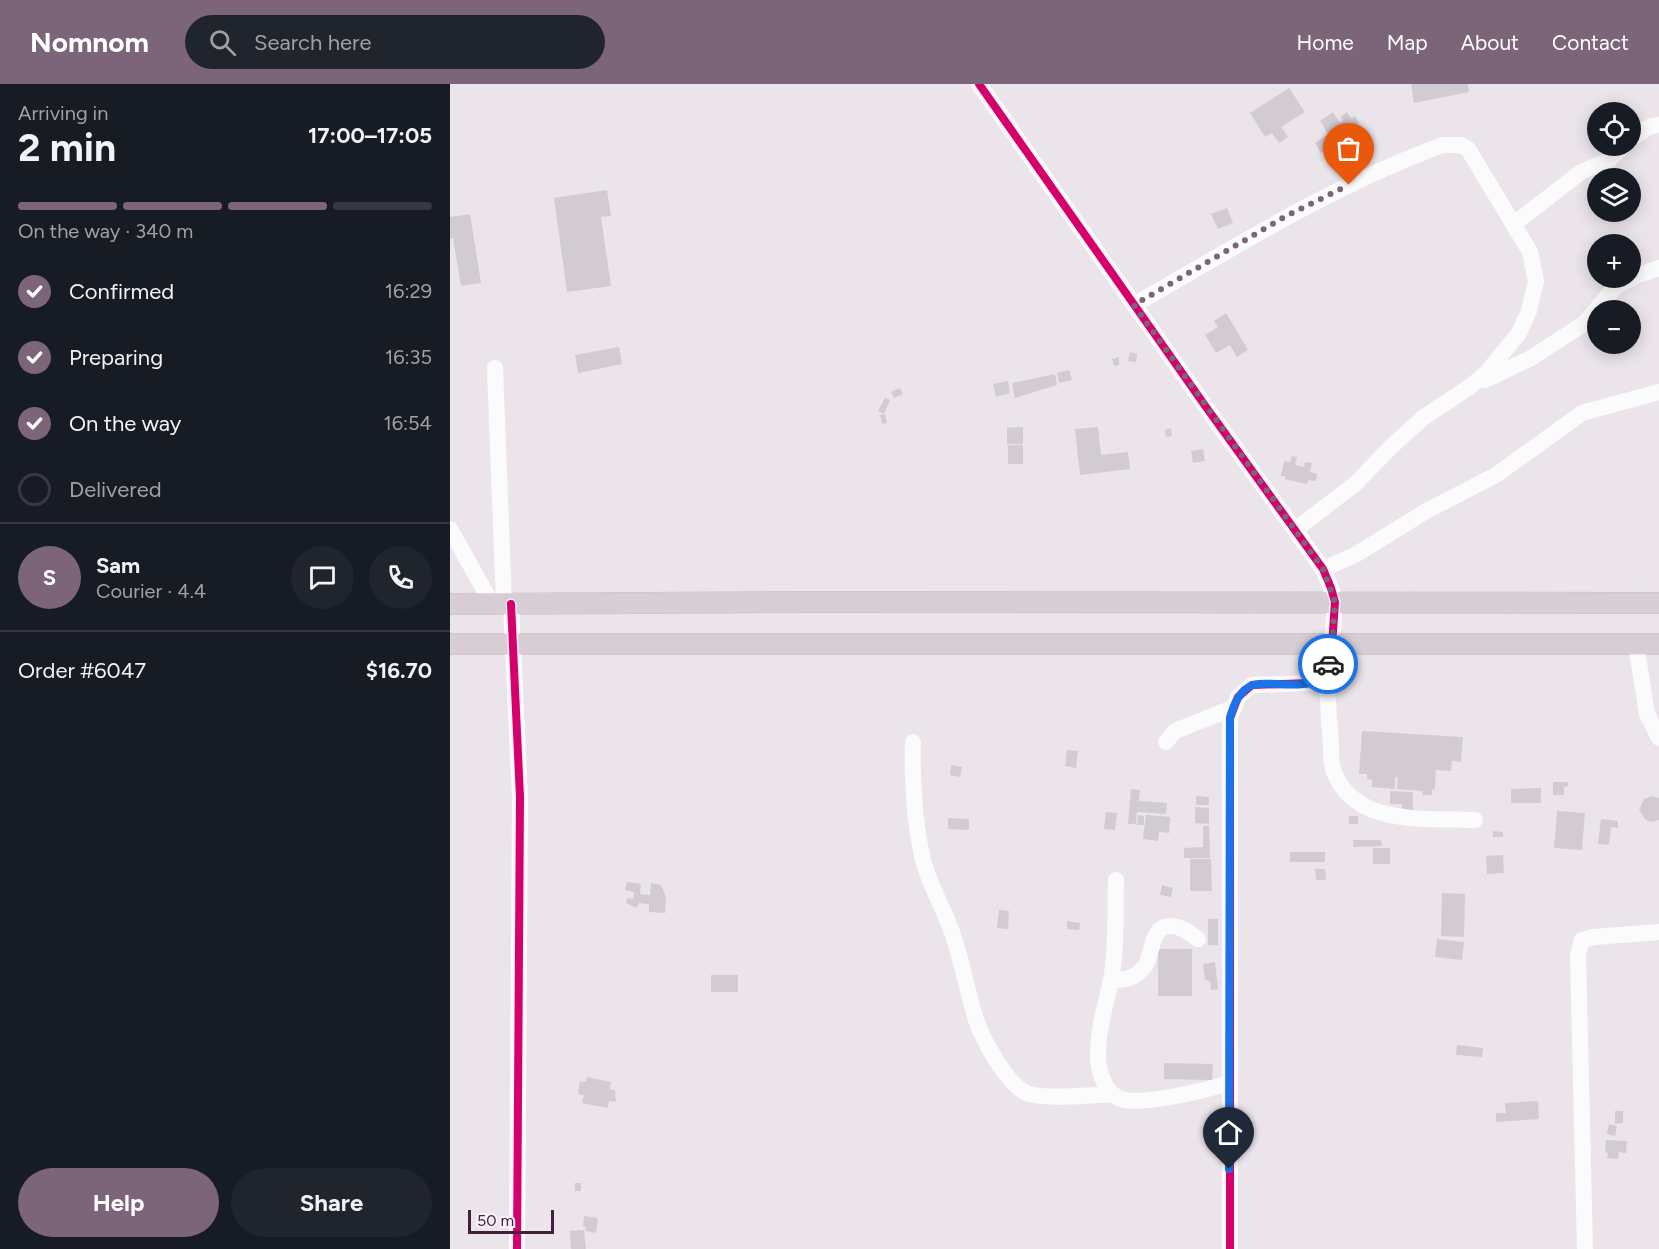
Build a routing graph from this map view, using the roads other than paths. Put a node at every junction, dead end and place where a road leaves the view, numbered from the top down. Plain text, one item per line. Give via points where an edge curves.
1 (979, 84) edge
2 (1659, 125) edge
3 (1641, 132) edge
4 (1613, 156) edge
5 (1514, 224) junction
6 (1659, 268) edge
7 (1134, 305) junction
8 (495, 368) dead end
9 (1471, 386) junction
10 (1659, 392) edge
11 (450, 529) edge
12 (1295, 530) junction
13 (1323, 569) junction
14 (1335, 602) junction
15 (1659, 603) edge
16 (450, 604) edge
17 (503, 604) junction
18 (450, 644) edge
19 (513, 644) junction
20 (1636, 644) junction
21 (1659, 644) edge
22 (1332, 645) junction
23 (1326, 671) junction
24 (1233, 708) junction
25 (1659, 738) edge
26 (914, 742) dead end
27 (1166, 742) dead end
28 (1475, 820) dead end
29 (1116, 880) dead end
30 (1659, 932) edge
31 (1198, 939) dead end
32 (1111, 981) junction
33 (1229, 1083) junction
34 (1113, 1094) junction
35 (517, 1249) edge
36 (1230, 1249) edge
37 (1585, 1249) edge

1 - 7 street
2 - 3 street
4 - 5 street via 1581,172
5 - 7 street via 1468,149 1443,145 1288,215
5 - 9 street via 1530,252 1536,281 1534,294 1515,340
6 - 9 street via 1617,286 1585,323 1569,334
7 - 12 street
8 - 17 street
9 - 12 street via 1424,417 1355,484
10 - 13 street via 1582,412 1496,475
11 - 17 street
12 - 13 street
13 - 14 street
14 - 15 main road
14 - 17 main road
14 - 22 street
16 - 17 main road
17 - 19 street
18 - 19 main road
19 - 22 main road
19 - 35 street via 519,796
20 - 21 main road
20 - 22 main road
20 - 25 street via 1647,714
22 - 23 street
23 - 24 street via 1311,683 1252,685 1238,697
23 - 28 street via 1333,768 1354,801 1374,812 1402,817
24 - 27 street via 1175,730
24 - 33 street via 1229,753
26 - 34 street via 912,774 923,862 959,952 977,1022 996,1058 1012,1083 1028,1094
29 - 32 street
30 - 37 street via 1582,940 1578,955
31 - 32 street via 1178,927 1164,927 1156,933 1145,965 1134,976
32 - 34 street via 1098,1054 1100,1071
33 - 34 street via 1152,1099 1121,1099
33 - 36 street

